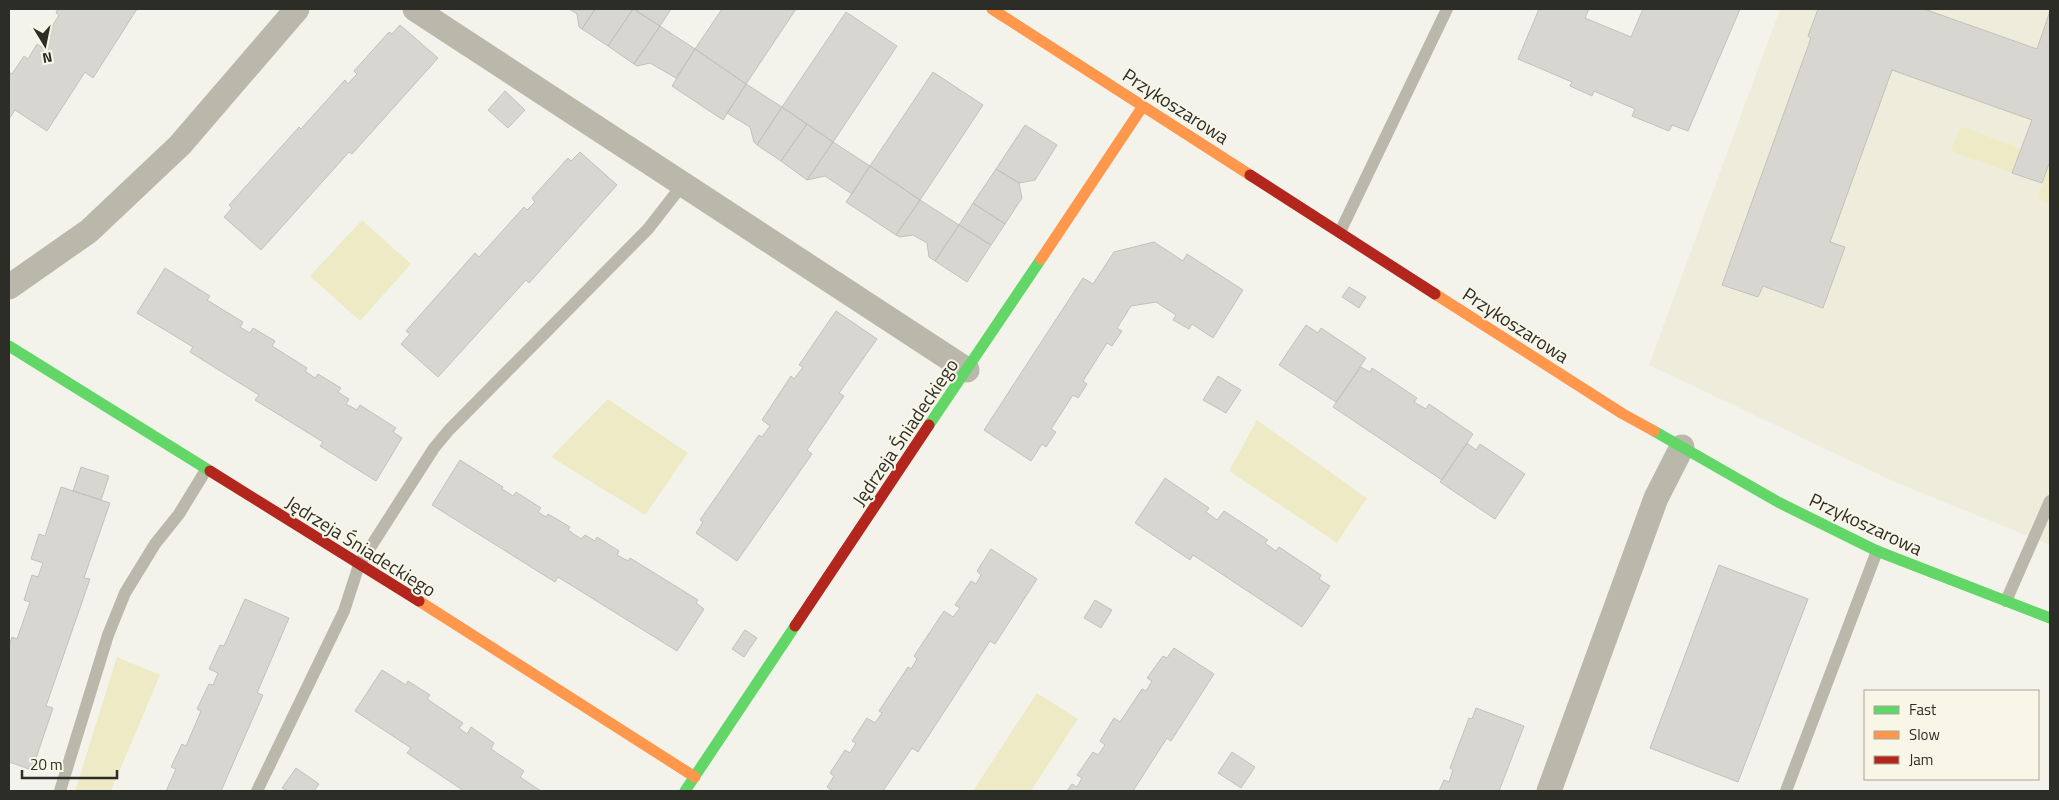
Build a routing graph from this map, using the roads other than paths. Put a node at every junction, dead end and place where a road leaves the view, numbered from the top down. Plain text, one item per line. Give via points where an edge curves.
1 (297, 9) edge
2 (415, 9) edge
3 (992, 9) edge
4 (1448, 9) edge
5 (1143, 106) junction
6 (683, 184) junction
7 (1340, 232) junction
8 (9, 287) edge
9 (9, 346) edge
10 (967, 370) junction
11 (1682, 447) junction
12 (206, 470) junction
13 (2050, 501) edge
14 (1877, 551) junction
15 (359, 565) junction
16 (2006, 601) junction
17 (2050, 618) edge
18 (695, 777) junction
19 (60, 791) edge
20 (257, 791) edge
21 (685, 791) edge
22 (1549, 791) edge
23 (1786, 791) edge

1 - 8 street via 180,146 89,231
2 - 6 street
3 - 5 street, Przykoszarowa
4 - 7 lane
5 - 7 street, Przykoszarowa
5 - 10 street, Jędrzeja Śniadeckiego
6 - 10 street
6 - 15 lane via 648,229 449,430
7 - 11 street, Przykoszarowa via 1623,414
9 - 12 street, Jędrzeja Śniadeckiego
10 - 18 street, Jędrzeja Śniadeckiego
11 - 14 street, Przykoszarowa via 1778,502
11 - 22 street via 1656,498
12 - 15 street, Jędrzeja Śniadeckiego
12 - 19 lane via 125,593 108,635
13 - 16 lane
14 - 16 street, Przykoszarowa
14 - 23 lane
15 - 18 street, Jędrzeja Śniadeckiego
15 - 20 lane via 344,611
16 - 17 street, Przykoszarowa
18 - 21 street, Jędrzeja Śniadeckiego

